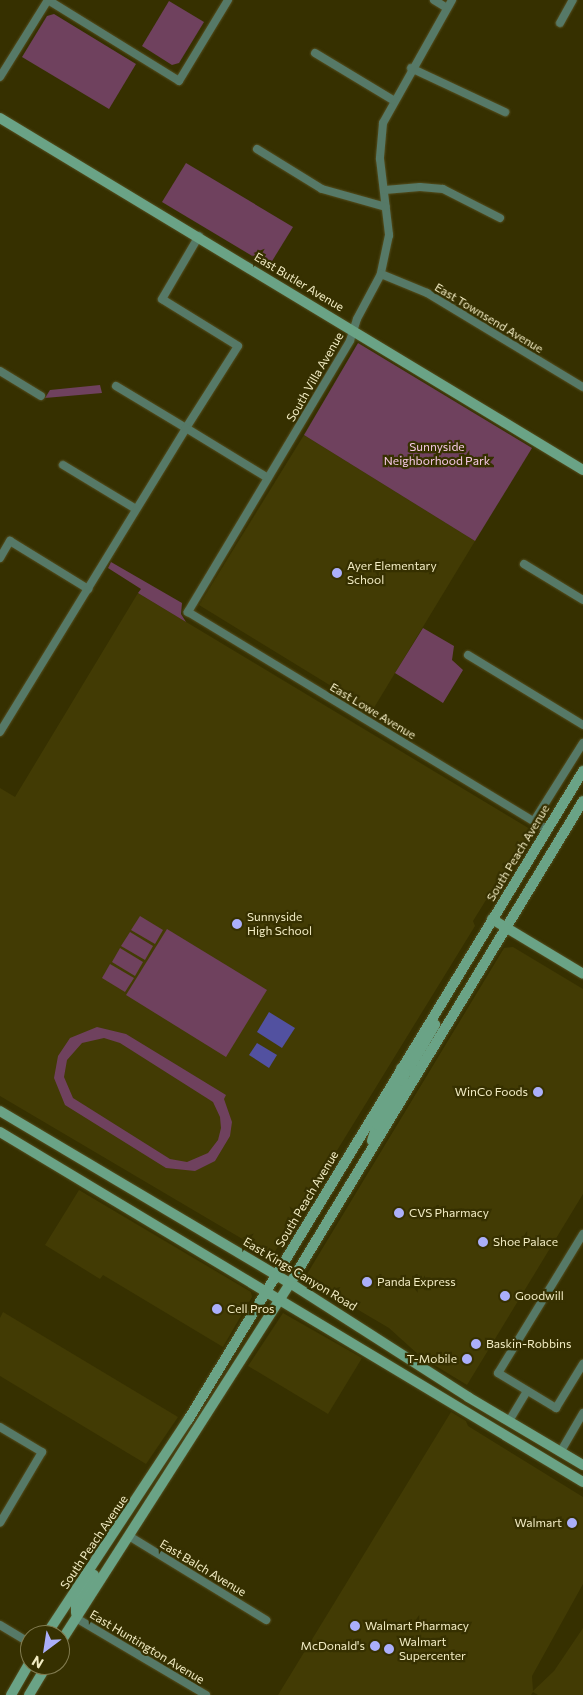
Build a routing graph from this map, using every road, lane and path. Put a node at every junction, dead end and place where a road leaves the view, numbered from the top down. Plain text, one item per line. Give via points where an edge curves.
1 (48, 0) edge
2 (228, 0) edge
3 (434, 0) edge
4 (452, 0) edge
5 (573, 0) edge
6 (447, 8) junction
7 (560, 23) dead end
8 (315, 53) dead end
9 (411, 68) junction
10 (0, 76) edge
11 (393, 100) junction
12 (505, 112) dead end
13 (0, 118) edge
14 (257, 149) dead end
15 (384, 190) junction
16 (386, 207) junction
17 (500, 218) dead end
18 (199, 236) junction
19 (381, 274) junction
20 (354, 330) junction
21 (0, 371) edge
22 (116, 386) dead end
23 (583, 387) edge
24 (40, 396) dead end
25 (186, 428) junction
26 (63, 465) dead end
27 (583, 470) edge
28 (268, 478) junction
29 (136, 509) junction
30 (0, 558) edge
31 (524, 564) dead end
32 (88, 589) junction
33 (583, 600) edge
34 (188, 612) joint
35 (468, 655) dead end
36 (583, 725) edge
37 (0, 732) edge
38 (583, 742) edge
39 (583, 771) edge
40 (583, 801) edge
41 (534, 821) junction
42 (548, 829) junction
43 (534, 881) junction
44 (492, 919) junction
45 (506, 928) junction
46 (583, 974) edge
47 (449, 990) junction
48 (401, 1068) junction
49 (415, 1077) junction
50 (0, 1111) edge
51 (0, 1132) edge
52 (368, 1156) junction
53 (583, 1234) edge
54 (580, 1248) edge
55 (276, 1274) junction
56 (290, 1283) junction
57 (266, 1290) junction
58 (280, 1298) junction
59 (583, 1364) edge
60 (527, 1391) junction
61 (583, 1413) edge
62 (188, 1420) junction
63 (509, 1421) junction
64 (0, 1427) edge
65 (561, 1451) junction
66 (163, 1460) junction
67 (583, 1465) edge
68 (166, 1478) junction
69 (583, 1482) edge
70 (0, 1523) edge
71 (129, 1536) junction
72 (105, 1549) junction
73 (76, 1618) junction
74 (266, 1620) dead end
75 (53, 1625) edge
76 (0, 1626) edge
77 (70, 1627) edge
78 (20, 1637) edge
79 (23, 1675) edge
80 (40, 1675) edge
81 (11, 1695) edge
82 (29, 1695) edge
83 (206, 1695) edge

1 - 2 street via 180,81
1 - 10 street
3 - 6 street
4 - 6 street, South Villa Avenue
5 - 7 street
6 - 9 street, South Villa Avenue
8 - 11 street
9 - 11 street, South Villa Avenue
9 - 12 street
11 - 15 street, South Villa Avenue via 383,123 379,148
13 - 18 main road, East Butler Avenue
14 - 16 street via 322,189
15 - 16 street, South Villa Avenue
15 - 17 street via 443,189
16 - 19 street, South Villa Avenue via 388,244
18 - 20 main road, East Butler Avenue
18 - 25 street via 162,300 238,346
19 - 20 street, South Villa Avenue
19 - 23 street, East Townsend Avenue via 427,293
20 - 27 main road, East Butler Avenue
20 - 28 street, South Villa Avenue via 342,356
21 - 24 street
22 - 25 street
25 - 28 street
25 - 29 street
26 - 29 street
28 - 34 street, South Villa Avenue
29 - 32 street
30 - 32 street via 10,541
31 - 33 street
32 - 37 street
34 - 41 street, East Lowe Avenue
35 - 36 street
38 - 41 street, South Peach Avenue
39 - 42 main road, South Peach Avenue
40 - 43 main road, South Peach Avenue
41 - 42 street, East Lowe Avenue
42 - 43 main road via 552,840 532,875
42 - 44 main road, South Peach Avenue
43 - 45 main road, South Peach Avenue
44 - 45 main road
44 - 47 main road, South Peach Avenue
45 - 46 main road
45 - 49 main road, South Peach Avenue
47 - 48 main road, South Peach Avenue
47 - 49 main road via 441,1016 411,1066
48 - 52 main road via 405,1074 404,1081 377,1125
48 - 55 main road, South Peach Avenue
49 - 52 main road, South Peach Avenue
50 - 55 main road, East Kings Canyon Road
51 - 57 main road
52 - 56 main road, South Peach Avenue
53 - 54 street
54 - 60 street via 498,1373
55 - 56 main road, East Kings Canyon Road
55 - 57 main road, South Peach Avenue
56 - 58 main road, South Peach Avenue
56 - 63 main road, East Kings Canyon Road
57 - 58 main road
57 - 62 main road, South Peach Avenue
58 - 68 main road, South Peach Avenue
58 - 69 main road
59 - 60 street via 556,1408
60 - 63 street
61 - 65 street
62 - 66 main road, South Peach Avenue
62 - 68 main road via 189,1429 169,1463
63 - 65 main road, East Kings Canyon Road
64 - 70 street via 42,1452
65 - 67 main road, East Kings Canyon Road
66 - 71 main road via 151,1490 128,1527
66 - 72 main road, South Peach Avenue
68 - 71 main road, South Peach Avenue
71 - 73 main road, South Peach Avenue
71 - 74 street, East Balch Avenue
72 - 73 main road via 76,1606
72 - 75 main road, South Peach Avenue
73 - 77 main road, South Peach Avenue
73 - 83 street, East Huntington Avenue
76 - 78 street
79 - 81 main road
80 - 82 main road

